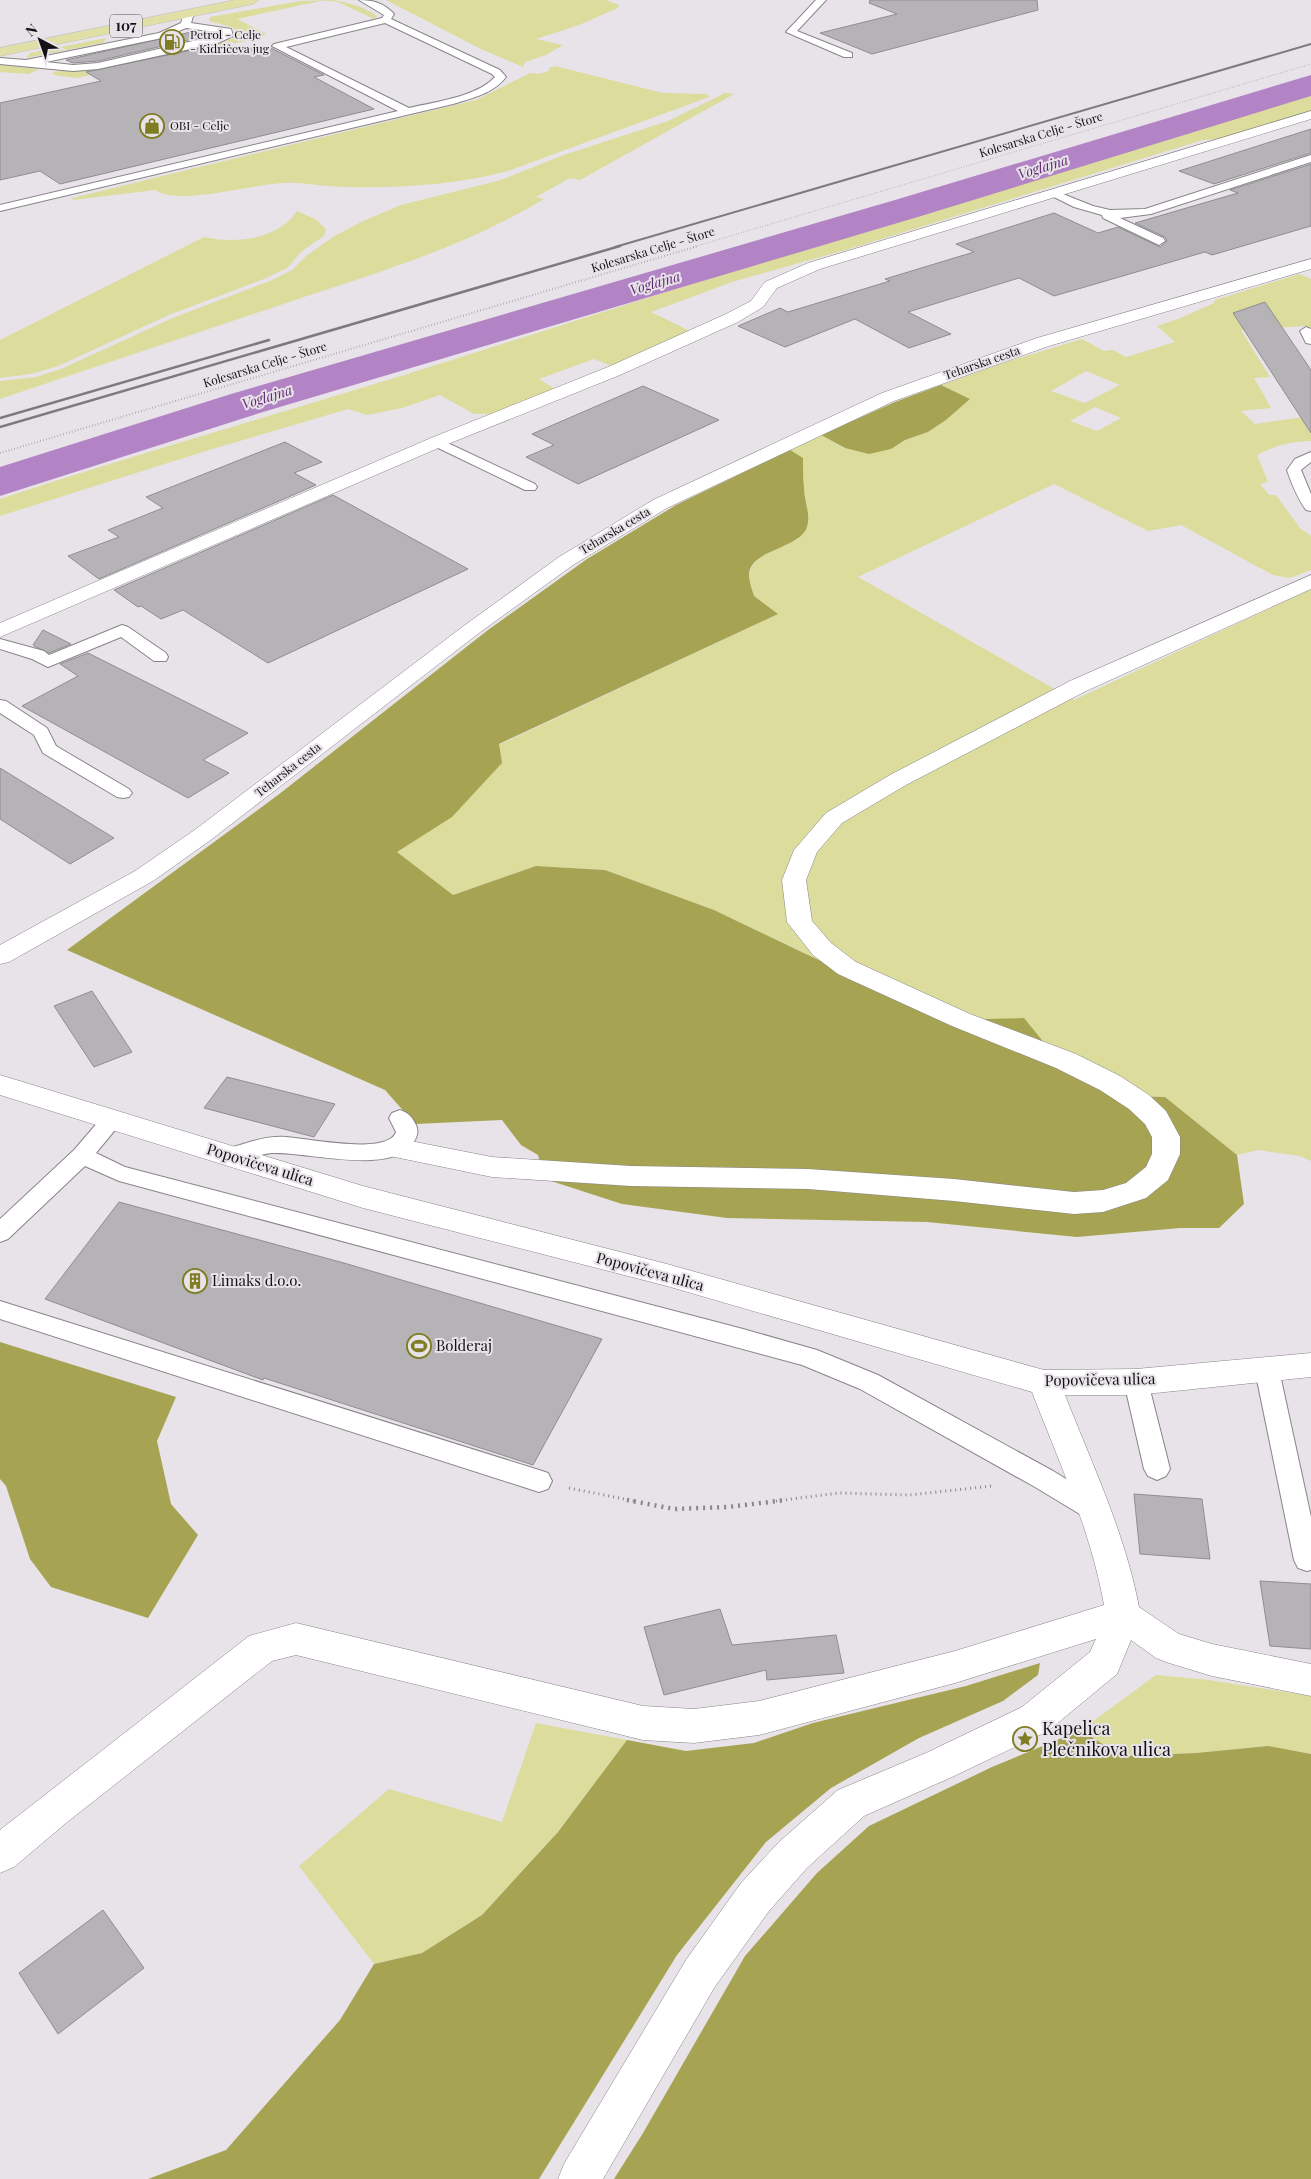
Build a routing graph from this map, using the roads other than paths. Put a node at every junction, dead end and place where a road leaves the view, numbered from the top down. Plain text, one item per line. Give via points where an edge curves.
1 (253, 0) edge
2 (367, 0) edge
3 (821, 0) edge
4 (187, 19) junction
5 (386, 20) junction
6 (0, 52) edge
7 (848, 55) dead end
8 (0, 61) edge
9 (26, 63) junction
10 (408, 112) junction
11 (1311, 115) edge
12 (1311, 158) edge
13 (1054, 194) junction
14 (0, 208) edge
15 (1103, 213) junction
16 (1159, 241) dead end
17 (1311, 264) edge
18 (437, 442) junction
19 (1311, 456) edge
20 (530, 487) dead end
21 (1311, 506) edge
22 (1311, 580) edge
23 (0, 631) edge
24 (0, 644) edge
25 (160, 657) dead end
26 (0, 705) edge
27 (123, 793) dead end
28 (0, 956) edge
29 (0, 1085) edge
30 (400, 1118) dead end
31 (113, 1119) junction
32 (394, 1148) junction
33 (82, 1156) junction
34 (232, 1156) junction
35 (0, 1234) edge
36 (0, 1310) edge
37 (1311, 1365) edge
38 (1267, 1370) junction
39 (1136, 1382) junction
40 (1044, 1383) junction
41 (1157, 1469) dead end
42 (539, 1481) road end
43 (1092, 1508) junction
44 (1307, 1560) dead end
45 (1123, 1615) junction
46 (1311, 1680) edge
47 (0, 1854) edge
48 (579, 2179) edge

1 - 4 main road, 107
2 - 5 lane via 389,14
3 - 7 lane via 792,32
4 - 6 main road, 107
4 - 9 lane via 162,35
4 - 9 lane via 228,31 228,36 98,66 73,68
5 - 10 lane via 496,72 500,78 484,91
5 - 10 lane via 277,46
8 - 9 lane
10 - 14 lane
11 - 13 street
12 - 15 lane via 1147,212 1126,216
13 - 15 lane
13 - 18 street via 792,275 771,285 757,304 732,318 614,371
15 - 16 lane
17 - 28 street, Teharska cesta via 1043,342 888,397 660,504 566,561 144,876
18 - 20 lane
18 - 23 street
19 - 21 lane via 1294,470
22 - 32 street via 1078,686 898,780 834,818 806,850 794,880 800,922 822,948 847,968 961,1020 1066,1061 1140,1102 1156,1118 1166,1137 1166,1154 1158,1173 1136,1191 1103,1201 1074,1203 808,1179 631,1176 492,1166
24 - 25 lane via 38,655 48,662 122,630
26 - 27 lane via 41,732 49,749
29 - 31 street, Popovičeva ulica
30 - 32 lane via 406,1126 407,1136
31 - 33 lane
31 - 34 street, Popovičeva ulica
32 - 34 lane via 337,1152 274,1144
33 - 35 lane
33 - 43 lane via 119,1173 808,1357 869,1382
34 - 40 street, Popovičeva ulica via 363,1197 667,1276
36 - 42 lane
37 - 38 street, Popovičeva ulica
38 - 39 street, Popovičeva ulica
38 - 44 lane
39 - 40 street, Popovičeva ulica
39 - 41 lane
40 - 43 street
43 - 45 street via 1117,1582
45 - 46 street via 1169,1647 1212,1660
45 - 47 street via 955,1667 759,1718 694,1726 643,1723 296,1639 262,1647
45 - 48 street via 1104,1663 1035,1719 852,1803 793,1855 755,1897 700,1974

